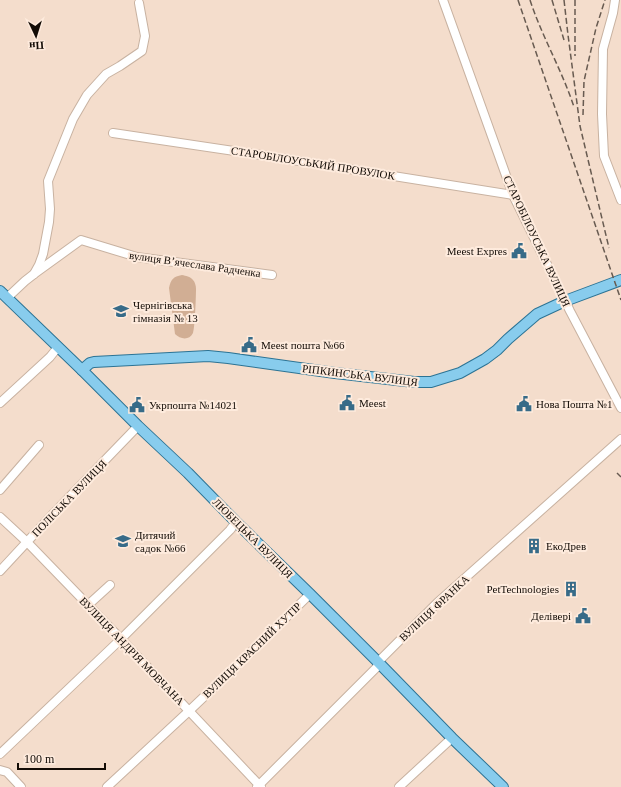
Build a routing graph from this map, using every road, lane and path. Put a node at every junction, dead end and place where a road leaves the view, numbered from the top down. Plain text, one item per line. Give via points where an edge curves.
1 (443, 0) edge
2 (615, 0) edge
3 (139, 3) dead end
4 (113, 134) dead end
5 (513, 195) junction
6 (621, 200) edge
7 (34, 274) junction
8 (272, 275) dead end
9 (617, 282) edge
10 (4, 294) edge
11 (565, 301) junction
12 (58, 347) junction
13 (82, 370) junction
14 (0, 403) edge
15 (621, 408) edge
16 (138, 426) junction
17 (621, 439) edge
18 (39, 445) dead end
19 (0, 490) edge
20 (0, 518) edge
21 (236, 522) junction
22 (27, 542) junction
23 (0, 571) edge
24 (110, 584) dead end
25 (310, 594) junction
26 (88, 606) junction
27 (120, 639) junction
28 (378, 662) junction
29 (189, 711) junction
30 (452, 738) junction
31 (0, 754) edge
32 (0, 770) edge
33 (259, 786) edge
34 (21, 787) edge
35 (106, 787) edge
36 (399, 787) edge
37 (503, 787) edge

1 - 5 street, СТАРОБІЛОУСЬКА ВУЛИЦЯ
2 - 6 street via 603,50 602,114 604,156
3 - 7 street, вулиця Вʼячеслава Радченка via 145,36 142,51 106,74 87,95 73,118 48,181 49,222 43,254
4 - 5 street, СТАРОБІЛОУСЬКИЙ ПРОВУЛОК
5 - 11 street, СТАРОБІЛОУСЬКА ВУЛИЦЯ
7 - 8 street, вулиця Вʼячеслава Радченка via 81,240 137,257
7 - 10 street, вулиця Вʼячеслава Радченка
9 - 11 main road, РІПКИНСЬКА ВУЛИЦЯ
10 - 12 main road, ЛЮБЕЦЬКА ВУЛИЦЯ
11 - 13 main road, РІПКИНСЬКА ВУЛИЦЯ via 538,314 497,350 472,367 431,382 364,377 208,356 94,362
11 - 15 street, СТАРОБІЛОУСЬКА ВУЛИЦЯ
12 - 13 main road, ЛЮБЕЦЬКА ВУЛИЦЯ
12 - 14 street
13 - 16 main road, ЛЮБЕЦЬКА ВУЛИЦЯ
16 - 21 main road, ЛЮБЕЦЬКА ВУЛИЦЯ
16 - 22 street, ПОЛІСЬКА ВУЛИЦЯ
17 - 28 street, ВУЛИЦЯ ФРАНКА via 437,603
18 - 19 street
20 - 22 street, ВУЛИЦЯ АНДРІЯ МОВЧАНА
21 - 25 main road, ЛЮБЕЦЬКА ВУЛИЦЯ
21 - 27 street
22 - 23 street, ПОЛІСЬКА ВУЛИЦЯ
22 - 26 street, ВУЛИЦЯ АНДРІЯ МОВЧАНА
24 - 26 street
25 - 28 main road, ЛЮБЕЦЬКА ВУЛИЦЯ
25 - 29 street, ВУЛИЦЯ КРАСНИЙ ХУТІР
26 - 27 street, ВУЛИЦЯ АНДРІЯ МОВЧАНА
27 - 29 street, ВУЛИЦЯ АНДРІЯ МОВЧАНА
27 - 31 street
28 - 30 main road, ЛЮБЕЦЬКА ВУЛИЦЯ
28 - 33 street, ВУЛИЦЯ ФРАНКА via 377,667
29 - 33 street, ВУЛИЦЯ АНДРІЯ МОВЧАНА
29 - 35 street, ВУЛИЦЯ КРАСНИЙ ХУТІР
30 - 36 street
30 - 37 main road, ЛЮБЕЦЬКА ВУЛИЦЯ
32 - 34 street via 7,772

